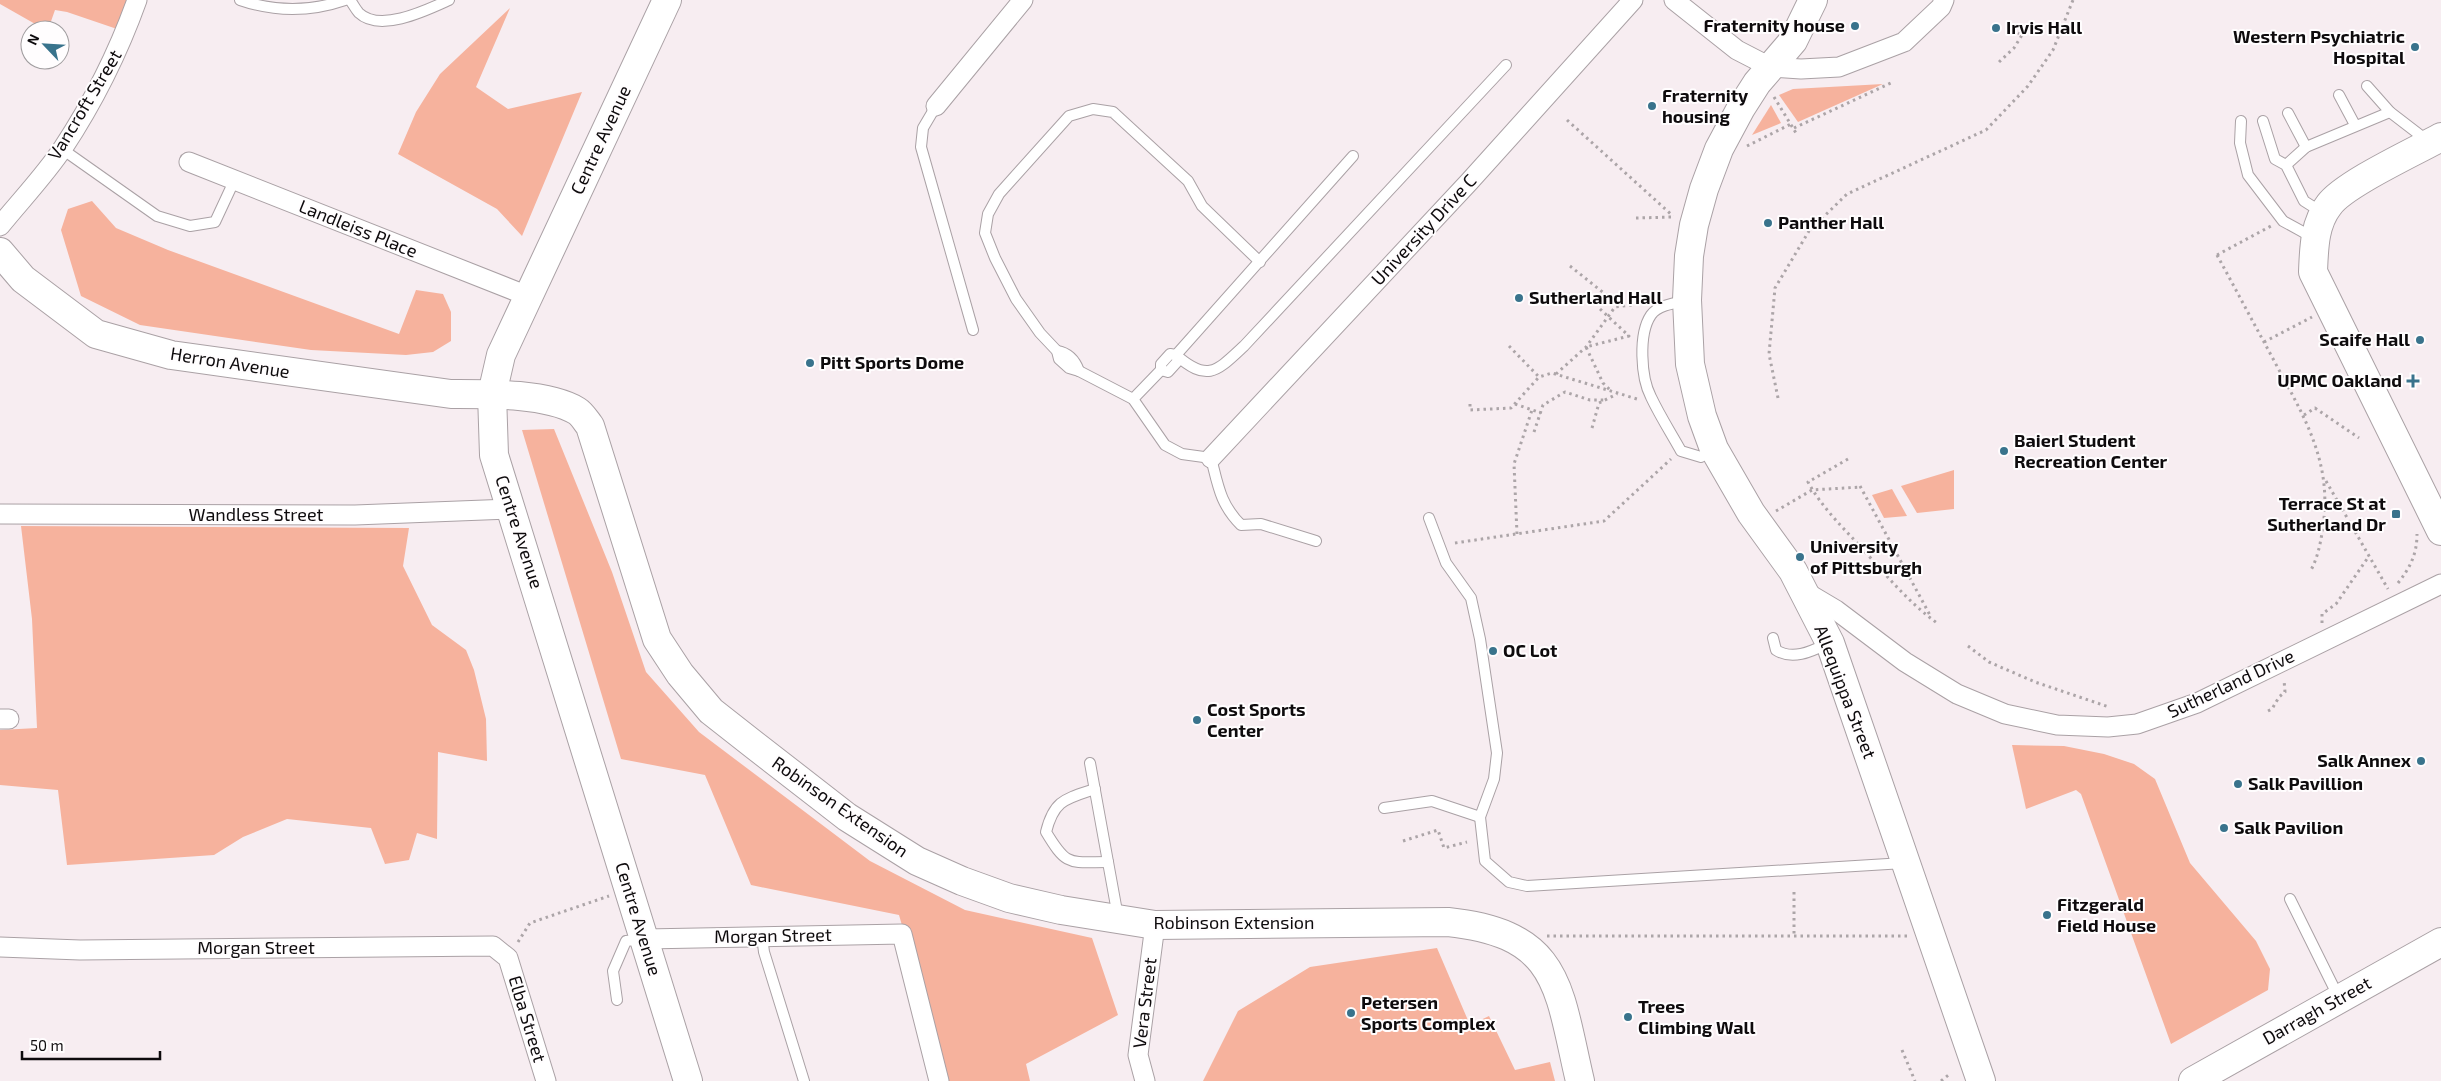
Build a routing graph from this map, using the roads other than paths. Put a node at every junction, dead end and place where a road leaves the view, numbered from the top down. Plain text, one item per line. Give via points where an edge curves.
1 (137, 0) edge
2 (240, 0) edge
3 (345, 0) edge
4 (350, 0) edge
5 (449, 0) edge
6 (667, 0) edge
7 (1023, 0) edge
8 (1633, 0) edge
9 (1674, 0) edge
10 (1813, 0) edge
11 (1944, 0) edge
12 (1506, 65) dead end
13 (1770, 79) junction
14 (2367, 86) dead end
15 (2339, 96) dead end
16 (936, 106) joint
17 (2390, 112) junction
18 (2288, 113) dead end
19 (2241, 121) dead end
20 (2263, 122) dead end
21 (2355, 125) junction
22 (2436, 140) edge
23 (2306, 146) junction
24 (62, 149) junction
25 (1354, 156) dead end
26 (188, 162) dead end
27 (2286, 165) junction
28 (235, 179) junction
29 (0, 226) edge
30 (2318, 228) junction
31 (0, 252) edge
32 (1260, 262) junction
33 (528, 296) junction
34 (1687, 300) junction
35 (973, 330) dead end
36 (1176, 355) junction
37 (492, 394) junction
38 (1133, 400) junction
39 (1714, 449) junction
40 (1211, 458) junction
41 (512, 509) junction
42 (0, 514) edge
43 (1429, 518) dead end
44 (2429, 532) edge
45 (1316, 541) dead end
46 (2441, 584) edge
47 (1804, 591) junction
48 (1773, 638) dead end
49 (1830, 643) junction
50 (1090, 762) dead end
51 (1094, 789) junction
52 (1384, 808) dead end
53 (1480, 817) junction
54 (1108, 862) junction
55 (1907, 863) junction
56 (2290, 899) dead end
57 (1118, 918) junction
58 (1155, 924) junction
59 (762, 936) junction
60 (645, 939) junction
61 (2441, 942) edge
62 (0, 947) edge
63 (508, 958) joint
64 (2340, 998) junction
65 (617, 1000) dead end
66 (546, 1081) edge
67 (688, 1081) edge
68 (804, 1081) edge
69 (939, 1081) edge
70 (1145, 1081) edge
71 (1580, 1081) edge
72 (1981, 1081) edge
73 (2192, 1081) edge

1 - 24 street, Vancroft Street via 121,44 97,93
2 - 3 lane via 302,10
4 - 5 lane via 359,13 372,21 389,21
6 - 33 street, Centre Avenue
7 - 16 street
8 - 40 street, University Drive C via 1469,182
9 - 13 street
10 - 13 street, Allequippa Street
11 - 13 street via 1941,7 1904,42 1839,67 1801,69
12 - 36 lane via 1251,339 1221,367 1206,372 1189,366
13 - 34 street, Allequippa Street via 1757,84 1719,149 1694,225
14 - 17 lane
15 - 21 lane
16 - 35 lane via 923,128 922,147
17 - 21 lane
17 - 22 lane
18 - 23 lane
19 - 30 lane via 2240,143 2248,175 2282,221
20 - 27 lane via 2275,159
21 - 23 lane
22 - 30 street via 2352,186 2329,204
23 - 27 lane
24 - 28 lane via 157,216 190,226 215,222
24 - 29 street, Vancroft Street
25 - 32 lane
26 - 28 street, Landleiss Place
27 - 30 lane
28 - 33 street, Landleiss Place
30 - 44 street via 2313,272
31 - 37 street, Herron Avenue via 23,279 96,334 171,355 451,394
32 - 36 lane
32 - 38 lane via 1202,206 1188,181 1113,112 1093,109 1069,116 998,194 988,214 985,232 1016,299 1040,333 1057,351 1076,361 1079,371
33 - 37 street, Centre Avenue via 501,355
34 - 39 street, Allequippa Street via 1690,364 1702,416
34 - 39 lane via 1669,304 1652,314 1643,334 1643,362 1650,396 1681,451 1701,457
36 - 38 lane via 1178,361 1168,372 1161,370
37 - 41 street, Centre Avenue via 494,455
37 - 57 street, Robinson Extension via 546,400 566,406 579,412 590,426 657,639 680,674 710,710 847,816 917,861 1009,898
38 - 40 lane via 1165,445 1182,454
39 - 47 street, Allequippa Street via 1751,513
40 - 45 lane via 1222,501 1241,525 1262,524
41 - 42 street, Wandless Street via 355,515
41 - 60 street, Centre Avenue
43 - 53 lane via 1446,563 1471,598 1480,638 1497,753 1494,779
46 - 47 street, Sutherland Drive via 2197,703 2137,724 2108,728 2057,726 2005,714 1957,694
47 - 49 street, Allequippa Street
48 - 49 lane via 1776,650 1785,656 1808,653
49 - 55 street, Allequippa Street
50 - 51 lane
51 - 54 lane
51 - 54 lane via 1066,798 1051,814 1046,832 1060,855 1075,862
52 - 53 lane via 1432,802
53 - 55 lane via 1485,861 1509,882 1527,886
54 - 57 lane
55 - 72 street, Allequippa Street
56 - 64 lane
57 - 58 street, Robinson Extension
58 - 70 street, Vera Street via 1138,1055
58 - 71 street, Robinson Extension via 1448,922 1479,925 1504,933 1539,946 1561,997
59 - 60 street, Morgan Street
59 - 68 lane via 764,952
59 - 69 street, Morgan Street via 902,934
60 - 65 lane via 626,941 613,971
60 - 67 street, Centre Avenue
61 - 64 street, Darragh Street
62 - 63 street, Morgan Street via 80,950 493,946
63 - 66 street, Elba Street
64 - 73 street, Darragh Street

